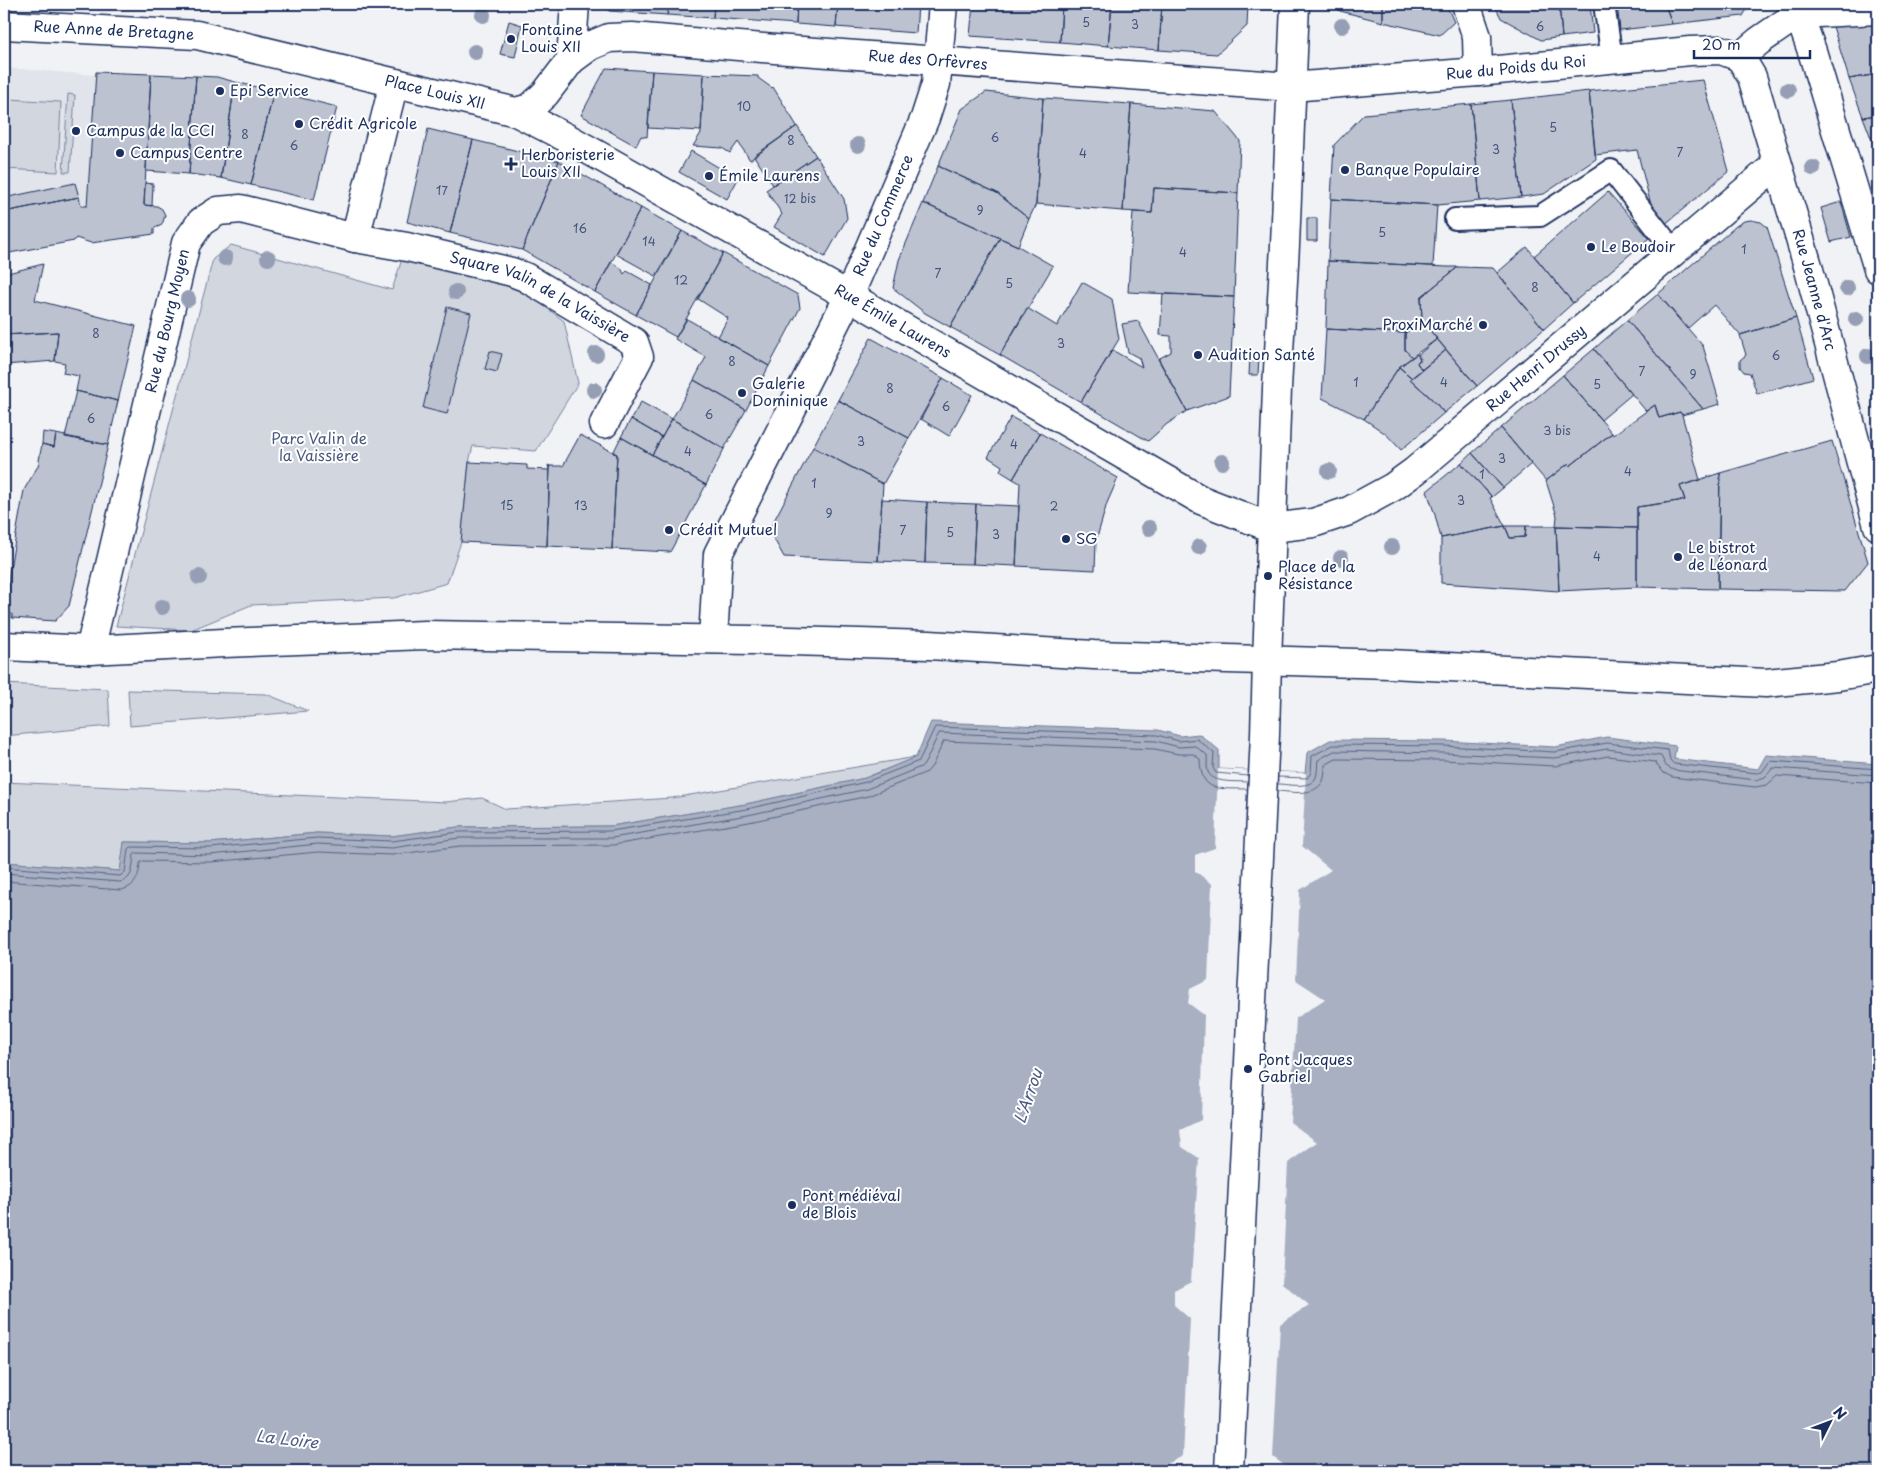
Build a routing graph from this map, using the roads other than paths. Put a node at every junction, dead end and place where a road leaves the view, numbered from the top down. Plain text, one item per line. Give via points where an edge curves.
1 (575, 4) edge
2 (943, 4) edge
3 (1295, 4) edge
4 (1466, 4) edge
5 (1604, 4) edge
6 (1801, 7) edge
7 (1878, 10) edge
8 (4, 25) edge
9 (223, 40) joint
10 (1740, 57) junction
11 (1612, 59) junction
12 (570, 60) junction
13 (939, 60) junction
14 (1478, 72) junction
15 (394, 82) junction
16 (1291, 87) junction
17 (516, 112) junction
18 (1777, 164) junction
19 (1455, 219) dead end
20 (355, 238) junction
21 (1674, 250) junction
22 (1878, 269) edge
23 (849, 296) junction
24 (604, 424) dead end
25 (1878, 526) edge
26 (1272, 528) junction
27 (713, 639) junction
28 (4, 646) edge
29 (90, 650) junction
30 (1267, 661) junction
31 (1878, 669) edge
32 (1229, 1471) edge

1 - 12 street
2 - 13 street, Rue du Commerce
3 - 16 street
4 - 14 street via 1477,37
5 - 11 lane
6 - 7 street
6 - 10 street
6 - 22 street
8 - 9 street, Rue Anne de Bretagne via 172,33
9 - 15 street, Place Louis XII
10 - 11 street, Rue du Poids du Roi via 1721,50
10 - 18 street, Rue Jeanne d'Arc via 1752,77
11 - 14 street, Rue du Poids du Roi
12 - 13 street, Rue des Orfèvres via 609,38 632,37
12 - 17 street via 545,94 530,108
13 - 16 street, Rue des Orfèvres
13 - 23 street, Rue du Commerce via 935,92
14 - 16 street, Rue du Poids du Roi
15 - 17 street, Place Louis XII
15 - 20 street
16 - 26 street
17 - 23 street, Rue Émile Laurens
18 - 21 street, Rue Henri Drussy
18 - 25 street, Rue Jeanne d'Arc via 1811,276
19 - 21 lane via 1540,216 1611,170
20 - 24 street, Square Valin de la Vaissière via 406,246 512,272 634,342 639,357
20 - 29 street, Rue du Bourg Moyen via 241,209 218,211 200,222 186,243
21 - 26 street, Rue Henri Drussy via 1422,465 1393,486 1349,511 1313,523
23 - 26 street, Rue Émile Laurens via 1201,500
23 - 27 street, Rue du Commerce via 718,554
26 - 30 street
27 - 29 street via 405,635
27 - 30 street via 929,645
28 - 29 street
30 - 31 street via 1766,683
30 - 32 street

